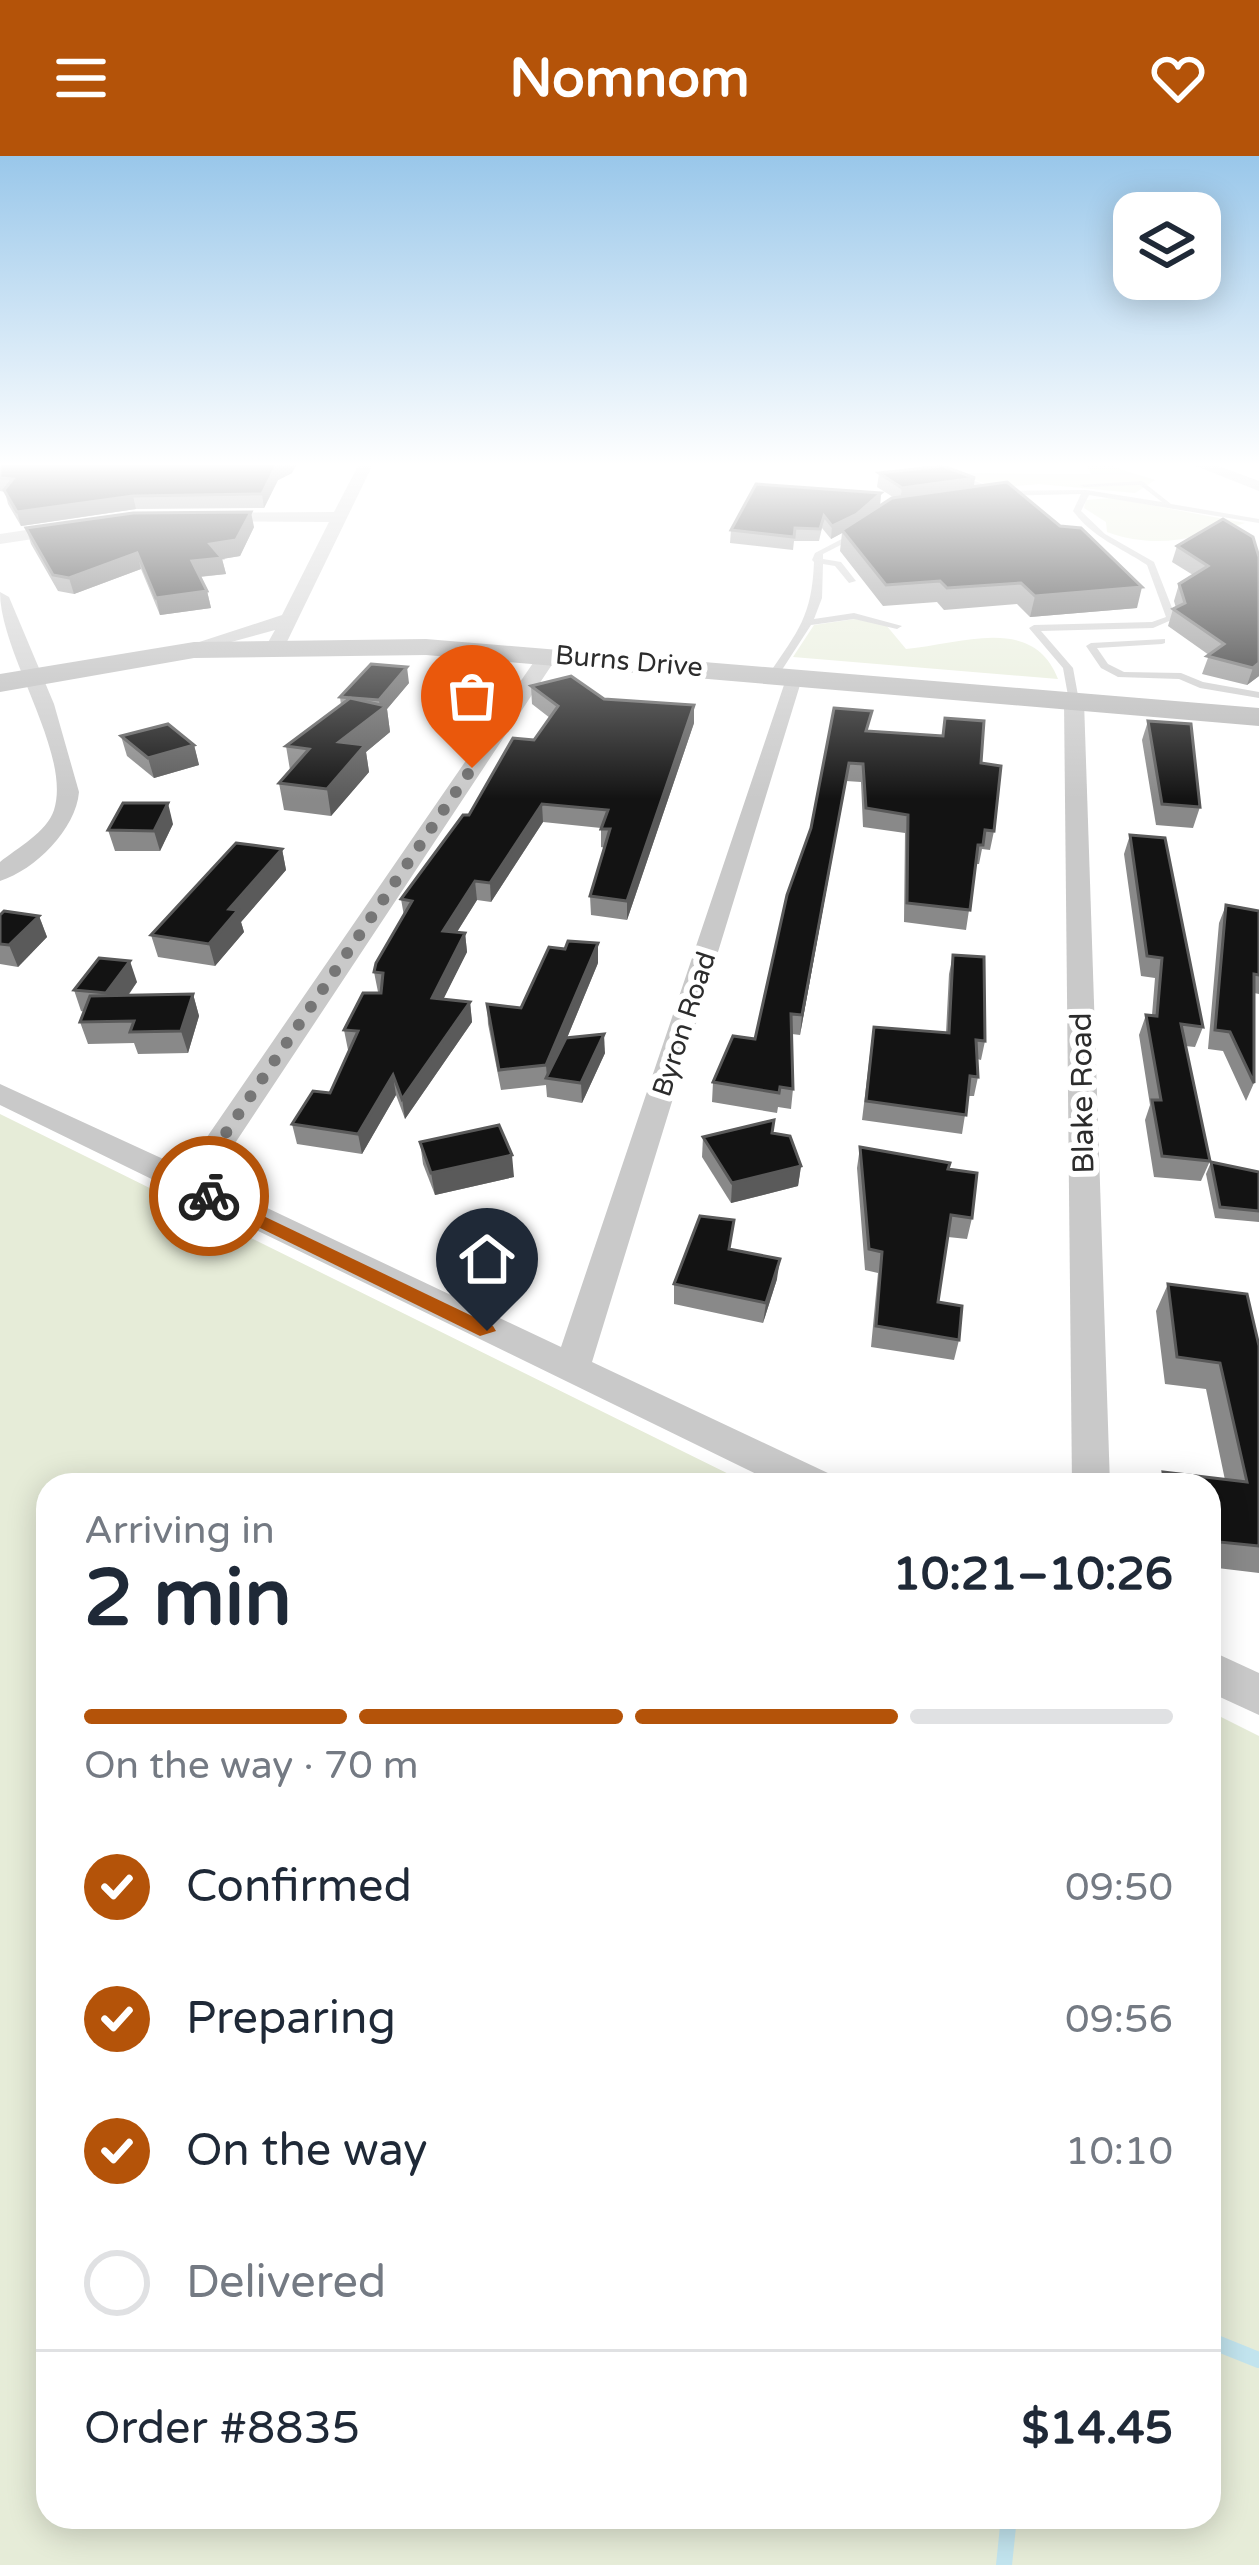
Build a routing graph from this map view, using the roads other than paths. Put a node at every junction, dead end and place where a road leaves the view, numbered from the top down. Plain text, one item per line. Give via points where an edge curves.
1 (312, 574) edge
2 (816, 574) edge
3 (847, 574) edge
4 (1155, 574) edge
5 (852, 581) dead end
6 (0, 597) edge
7 (290, 619) junction
8 (808, 622) junction
9 (1153, 625) junction
10 (897, 626) dead end
11 (1133, 641) junction
12 (1162, 641) junction
13 (276, 646) junction
14 (194, 650) junction
15 (549, 654) junction
16 (786, 675) junction
17 (1154, 675) junction
18 (35, 676) junction
19 (1181, 676) junction
20 (0, 683) edge
21 (1259, 695) edge
22 (1073, 701) junction
23 (1259, 716) edge
24 (0, 874) edge
25 (0, 1094) edge
26 (190, 1186) junction
27 (572, 1372) junction
28 (790, 1473) edge
29 (1091, 1473) edge
30 (1221, 1676) edge
31 (1259, 1695) edge

1 - 7 street
2 - 8 lane
3 - 5 lane
4 - 9 lane via 1172,618
6 - 18 street
7 - 13 street
7 - 14 street
8 - 10 lane via 854,616
8 - 16 lane
9 - 12 lane
9 - 22 lane via 1034,628 1068,668
11 - 12 lane
11 - 17 lane
11 - 17 lane via 1092,650 1113,672
12 - 19 lane
13 - 14 main road, Burns Drive
13 - 15 main road, Burns Drive
14 - 18 main road, Burns Drive
15 - 16 main road, Burns Drive
15 - 26 street
16 - 22 main road, Burns Drive
16 - 27 street, Byron Road
17 - 19 lane
18 - 20 main road, Burns Drive
18 - 24 street via 69,796 57,824
19 - 21 lane
22 - 23 main road, Burns Drive
22 - 29 street, Blake Road
25 - 26 street
26 - 27 street
27 - 28 street
30 - 31 street

